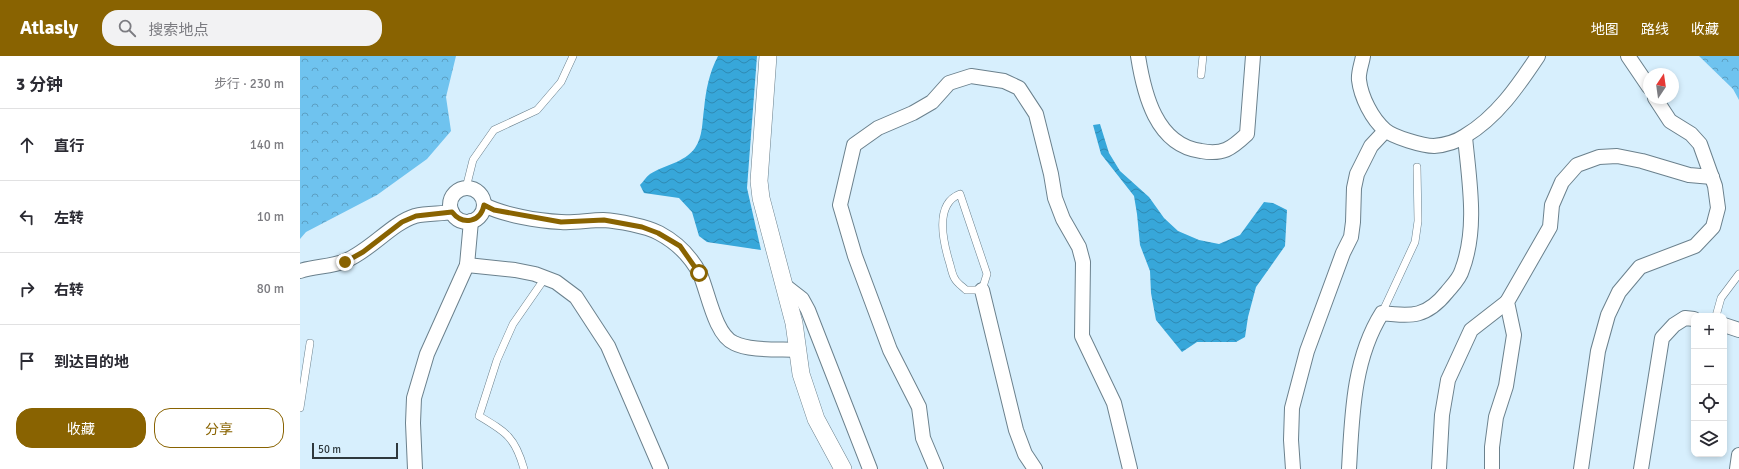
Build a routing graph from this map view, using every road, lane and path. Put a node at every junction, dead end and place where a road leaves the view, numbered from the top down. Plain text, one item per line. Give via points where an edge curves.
1 (573, 56) edge
2 (768, 56) edge
3 (1138, 56) edge
4 (1203, 56) edge
5 (1254, 56) edge
6 (1363, 56) edge
7 (1538, 56) edge
8 (1628, 56) edge
9 (1201, 75) dead end
10 (1643, 78) edge
11 (1659, 104) edge
12 (1385, 130) junction
13 (1465, 137) junction
14 (1418, 167) dead end
15 (1712, 177) junction
16 (466, 188) junction
17 (484, 205) junction
18 (452, 212) junction
19 (471, 221) junction
20 (467, 265) junction
21 (300, 271) edge
22 (1739, 274) edge
23 (545, 278) junction
24 (784, 285) junction
25 (982, 290) junction
26 (1507, 302) junction
27 (1382, 313) junction
28 (1717, 313) edge
29 (1691, 319) edge
30 (1727, 326) edge
31 (1739, 330) edge
32 (310, 343) dead end
33 (797, 350) junction
34 (300, 408) edge
35 (1739, 455) edge
36 (415, 469) edge
37 (524, 469) edge
38 (661, 469) edge
39 (843, 469) edge
40 (870, 469) edge
41 (936, 469) edge
42 (1035, 469) edge
43 (1130, 469) edge
44 (1293, 469) edge
45 (1349, 469) edge
46 (1439, 469) edge
47 (1492, 469) edge
48 (1581, 469) edge
49 (1641, 469) edge
50 (1737, 469) edge

1 - 16 lane via 560,82 537,110 494,130 473,160
2 - 24 street via 759,181 761,198
3 - 5 street via 1143,85 1155,116 1171,140 1193,150 1215,154 1233,147 1247,134
4 - 9 lane
6 - 12 street via 1358,79 1366,104
7 - 13 street via 1511,96
8 - 10 street
11 - 15 street via 1670,121 1691,134 1700,144
12 - 13 street via 1402,138 1432,146 1450,144
12 - 44 street via 1371,146 1357,174 1351,237 1343,252 1307,351 1292,408
13 - 27 street via 1471,207 1469,246 1462,271 1436,306 1416,315
14 - 27 lane via 1418,221 1415,242
15 - 26 street via 1689,175 1617,156 1599,157 1577,165 1562,182 1552,205 1550,227
15 - 48 street via 1718,208 1713,227 1695,246 1640,267 1619,292 1608,315 1598,351
16 - 17 street via 481,195
16 - 18 street via 453,196
17 - 19 street via 480,215
17 - 33 street via 494,210 533,218 561,222 604,220 642,227 658,233 680,246 699,273 721,330 733,343 748,347
18 - 19 street via 460,220
18 - 21 street via 416,216 402,222 363,252 345,262
19 - 20 street
20 - 23 street via 515,270
20 - 36 street via 427,354 414,398
22 - 28 lane via 1721,298
23 - 37 lane via 513,324 497,360 479,416 504,430 518,449
23 - 38 street via 556,282 576,297 608,346
24 - 33 street via 794,323
24 - 40 street via 802,299 808,310
25 - 25 lane via 966,290 955,279 945,248 942,222 946,206 954,196 960,194 987,274
25 - 42 street via 1016,430 1025,454
26 - 46 street via 1471,330 1448,380 1442,415
26 - 47 street via 1514,335 1506,386 1496,417
27 - 45 street via 1374,325 1364,352 1352,408
29 - 49 street via 1685,318 1674,325 1662,338
30 - 31 street
32 - 34 lane
33 - 39 street via 801,374 816,419
35 - 50 street
41 - 43 street via 923,438 919,407 890,350 855,256 840,205 854,145 878,128 932,102 949,83 971,76 1004,81 1019,88 1036,114 1055,198 1063,220 1079,247 1083,262 1082,336 1114,403

